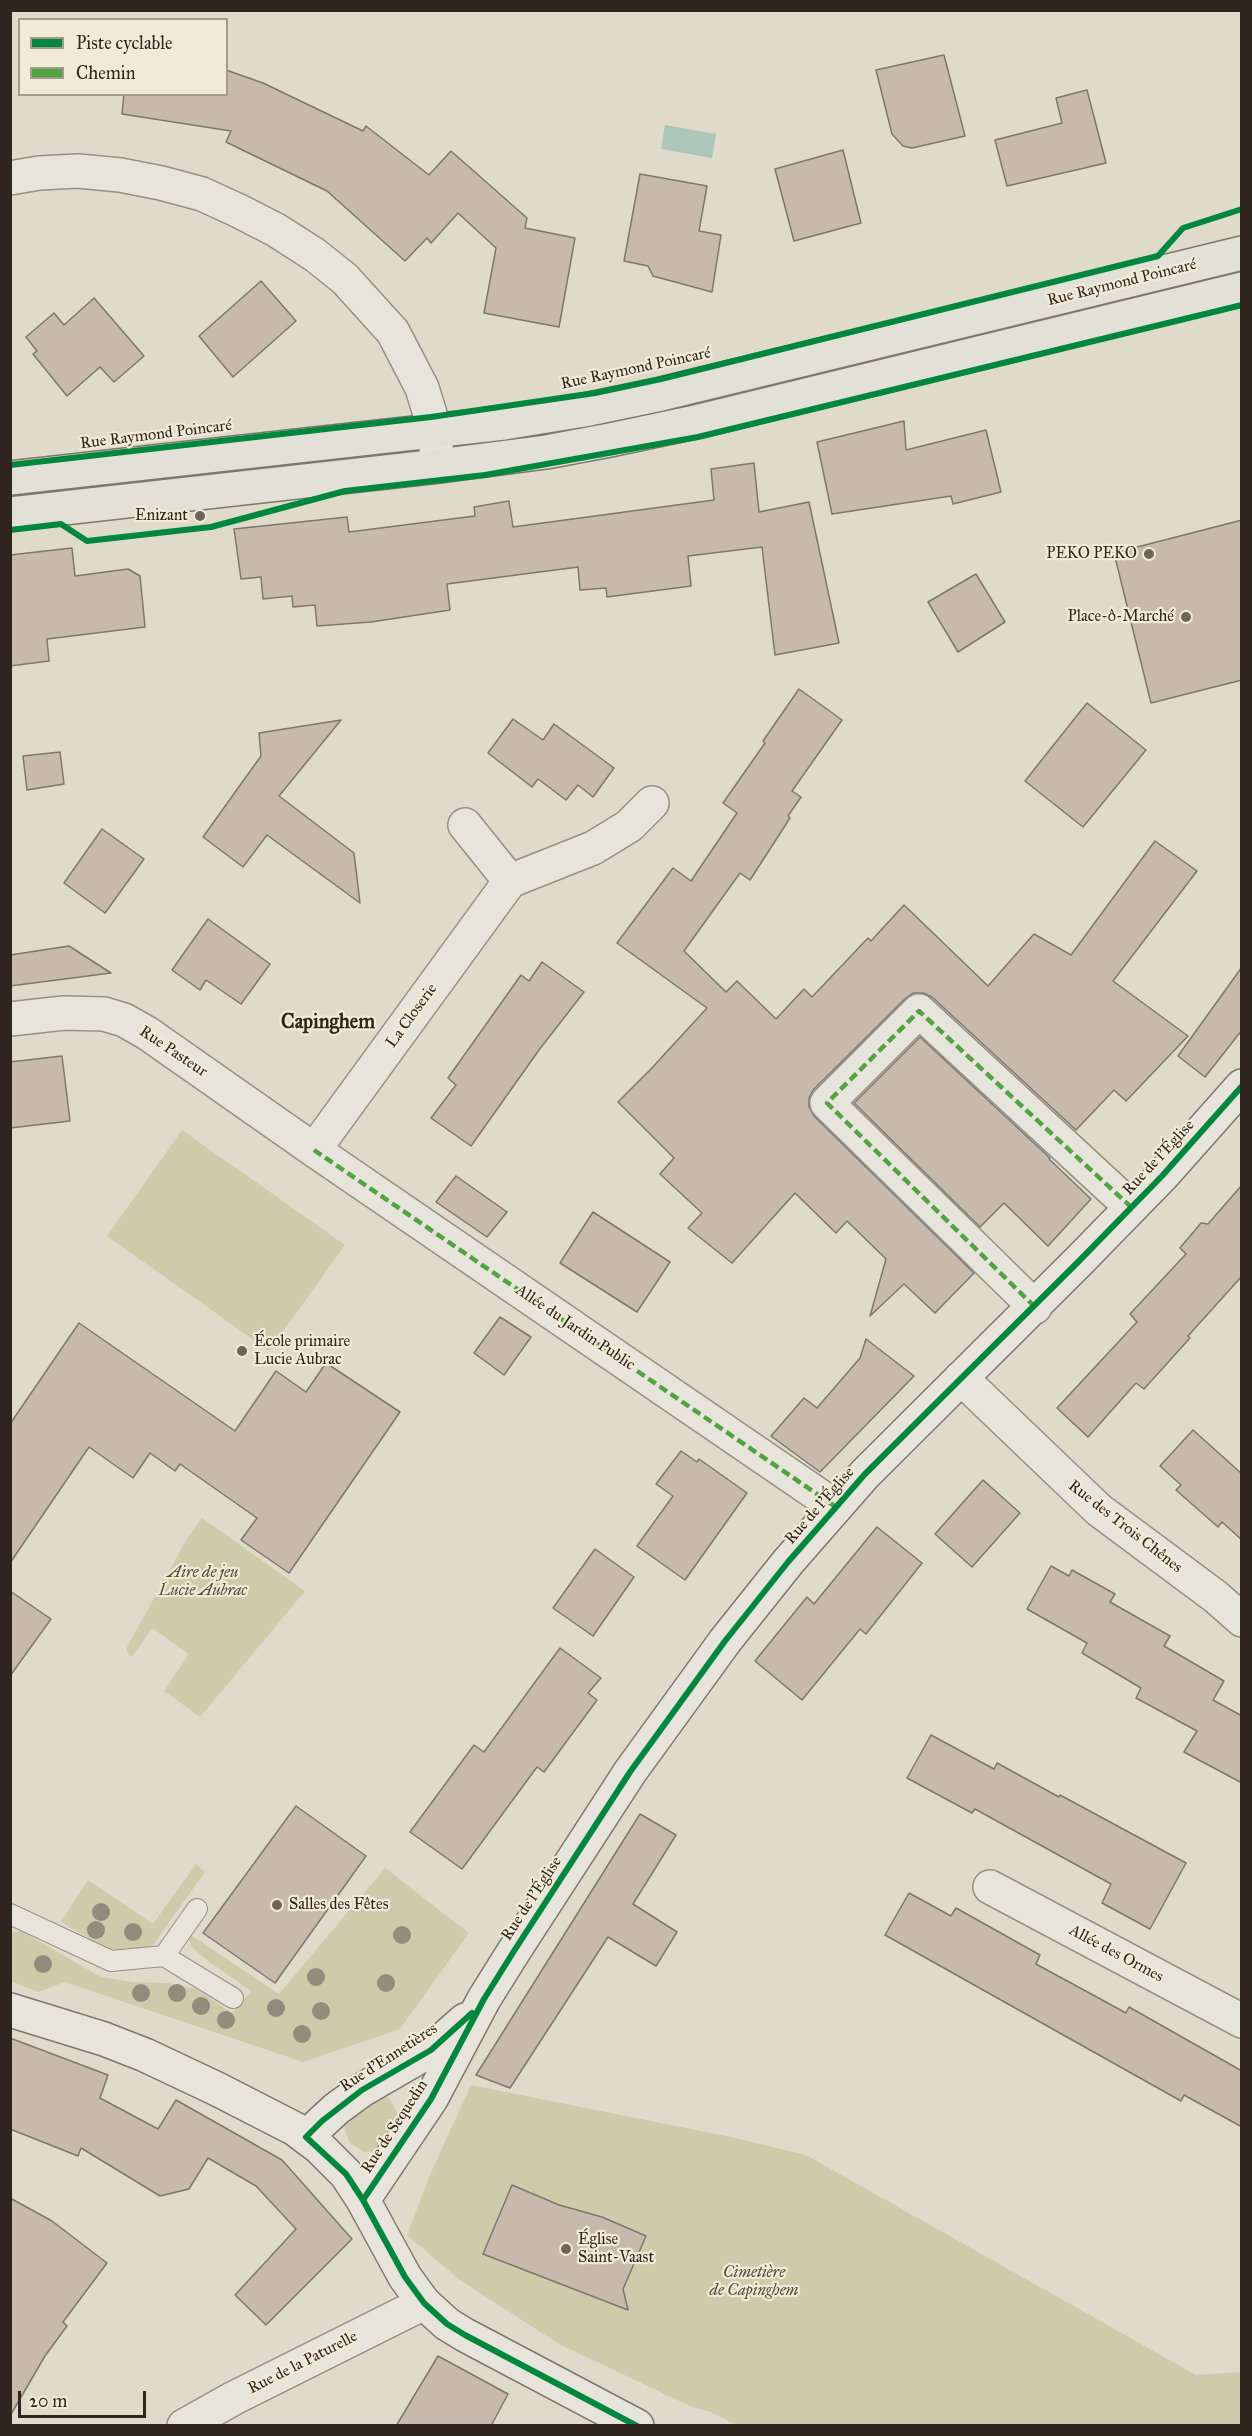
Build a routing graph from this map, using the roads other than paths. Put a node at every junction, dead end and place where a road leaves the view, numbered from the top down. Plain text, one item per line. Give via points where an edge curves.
1 (10, 178) edge
2 (1242, 253) edge
3 (1242, 289) edge
4 (434, 431) junction
5 (439, 466) junction
6 (10, 478) edge
7 (10, 514) edge
8 (652, 803) dead end
9 (465, 825) dead end
10 (510, 881) junction
11 (10, 1019) edge
12 (1242, 1086) edge
13 (314, 1150) junction
14 (1131, 1207) junction
15 (1035, 1307) junction
16 (961, 1378) junction
17 (836, 1507) junction
18 (1242, 1620) edge
19 (990, 1887) dead end
20 (197, 1909) dead end
21 (10, 1914) edge
22 (164, 1956) junction
23 (233, 1998) dead end
24 (484, 1999) junction
25 (10, 2010) edge
26 (1242, 2021) edge
27 (294, 2129) junction
28 (363, 2200) junction
29 (424, 2303) junction
30 (184, 2426) edge
31 (637, 2426) edge

1 - 4 street via 78,171 120,175 202,194 276,230 345,279 393,332 422,388
2 - 4 main road, Rue Raymond Poincaré via 661,394 504,423
3 - 5 main road, Rue Raymond Poincaré via 692,423 546,452
4 - 5 street
4 - 6 main road, Rue Raymond Poincaré
5 - 7 main road, Rue Raymond Poincaré
8 - 10 street via 629,826 593,848
9 - 10 street
10 - 13 street, La Closerie
11 - 13 street, Rue Pasteur via 85,1012 124,1020
12 - 14 street, Rue de l'Église
13 - 17 street, Allée du Jardin Public
14 - 15 street, Rue de l'Église
14 - 15 street via 919,1011 827,1103
15 - 16 street, Rue de l'Église
16 - 17 street, Rue de l'Église
16 - 18 street, Rue des Trois Chênes via 1099,1510
17 - 24 street, Rue de l'Église via 691,1685
19 - 26 street, Allée des Ormes
20 - 22 lane
21 - 22 lane via 111,1961
22 - 23 lane
24 - 27 street, Rue d'Ennetières via 431,2050 362,2090 322,2121
24 - 28 street, Rue de Sequedin via 431,2099
25 - 27 street via 144,2055
27 - 28 street via 346,2174
28 - 29 street via 405,2277
29 - 30 street, Rue de la Paturelle
29 - 31 street via 465,2335

